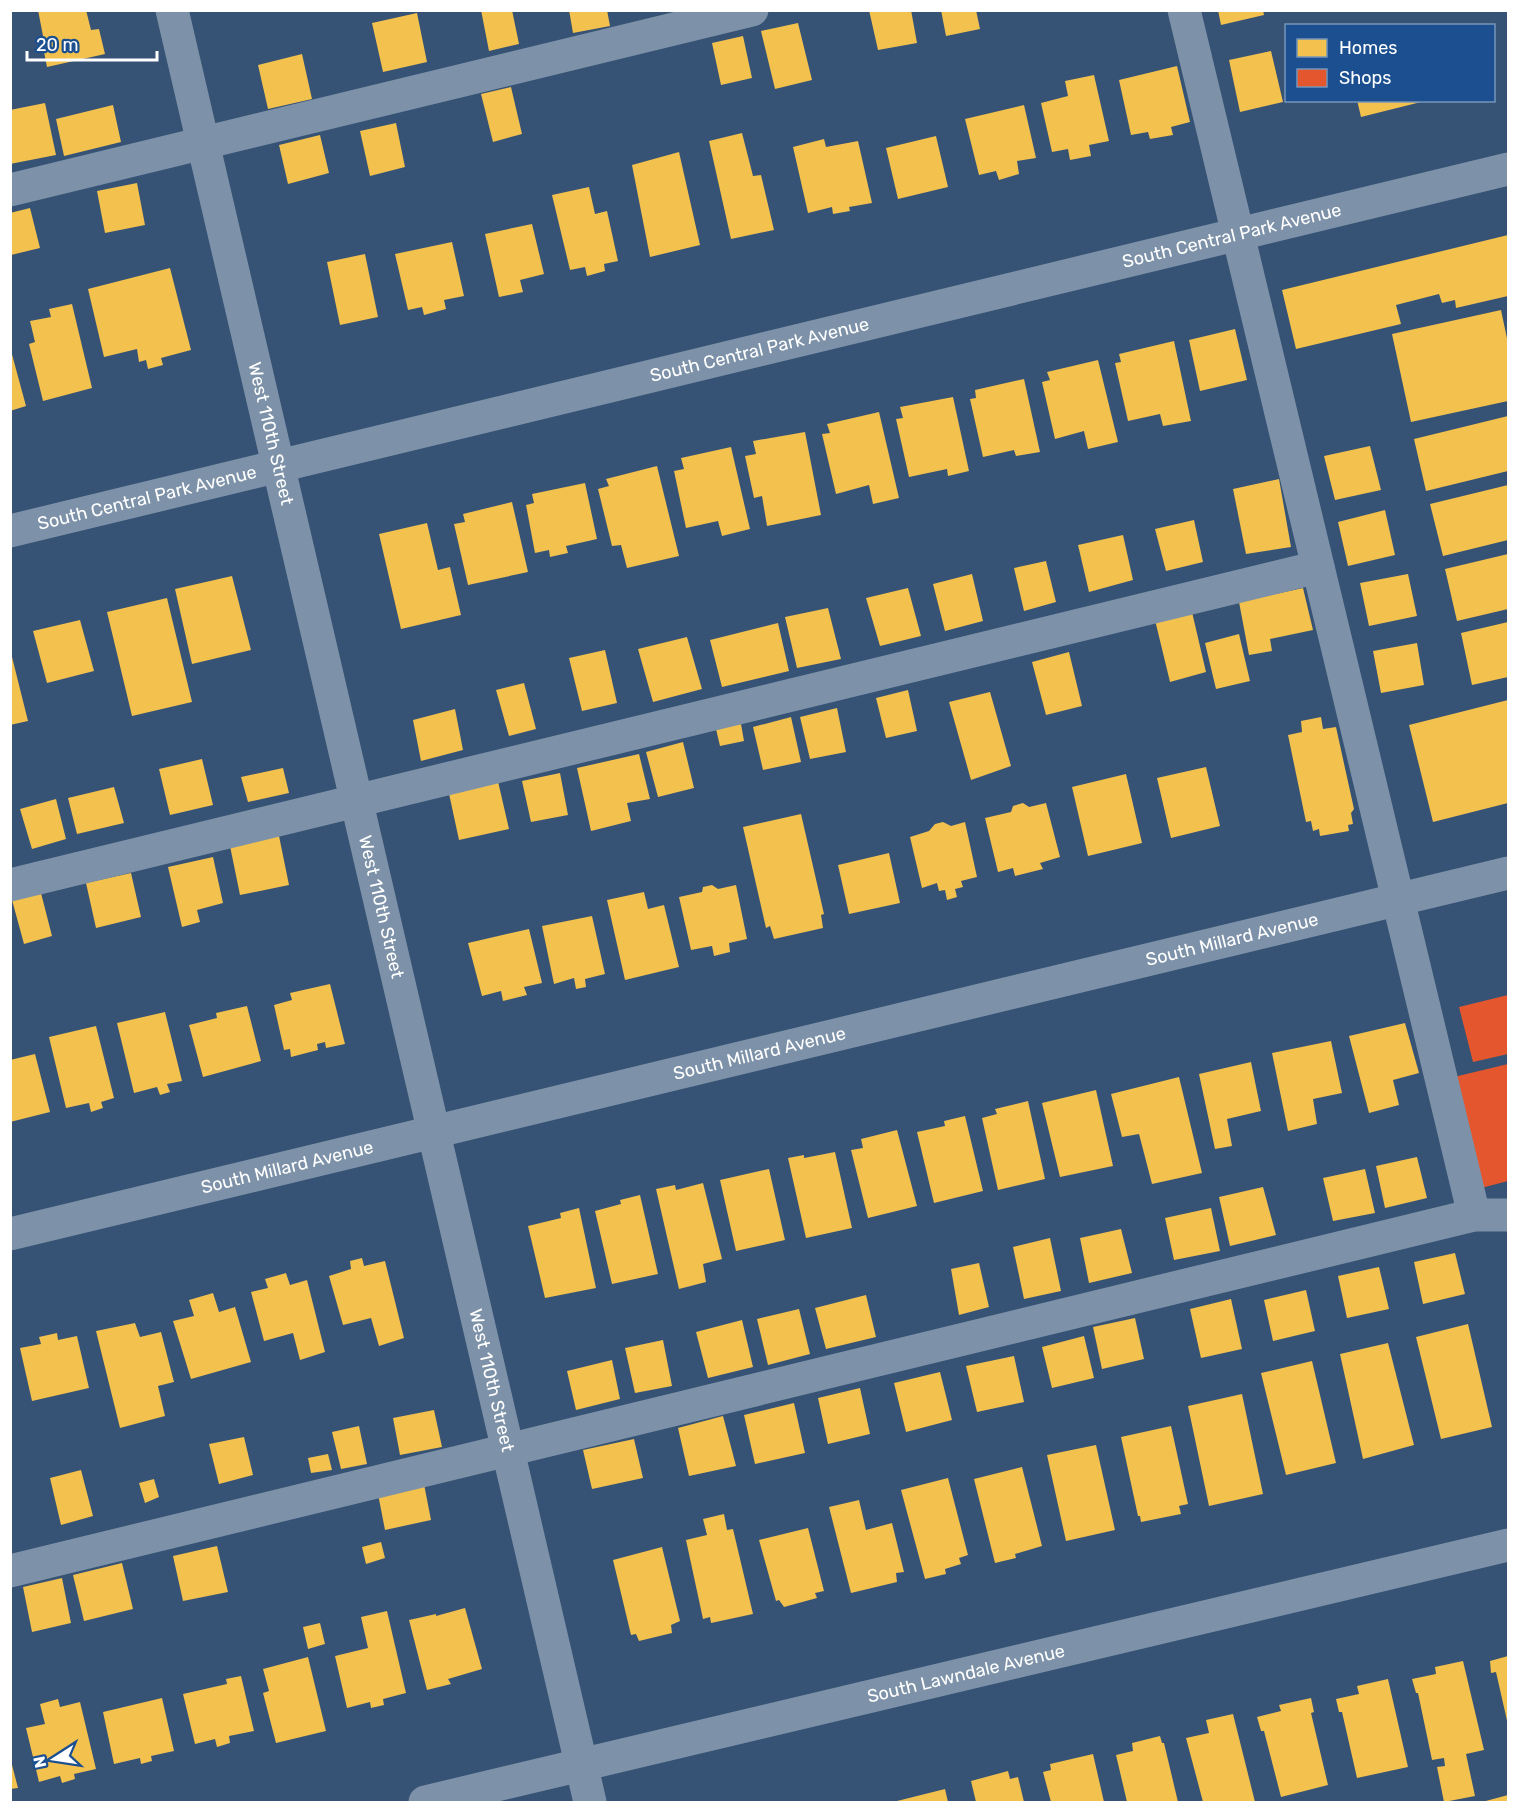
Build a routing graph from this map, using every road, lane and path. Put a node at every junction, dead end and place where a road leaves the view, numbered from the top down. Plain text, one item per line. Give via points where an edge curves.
1 (172, 10) edge
2 (752, 10) edge
3 (1184, 10) edge
4 (203, 144) junction
5 (1509, 169) edge
6 (10, 190) edge
7 (1238, 235) junction
8 (278, 466) junction
9 (10, 531) edge
10 (1318, 567) junction
11 (356, 801) junction
12 (1509, 873) edge
13 (10, 885) edge
14 (1398, 900) junction
15 (433, 1132) junction
16 (1474, 1215) junction
17 (1509, 1215) edge
18 (10, 1234) edge
19 (507, 1451) junction
20 (1509, 1545) edge
21 (10, 1571) edge
22 (581, 1764) junction
23 (424, 1803) edge
24 (590, 1803) edge

1 - 4 street, West 110th Street
2 - 4 street
3 - 7 street
4 - 6 street
4 - 8 street, West 110th Street
5 - 7 street, South Central Park Avenue
7 - 8 street, South Central Park Avenue
7 - 10 street
8 - 9 street, South Central Park Avenue
8 - 11 street, West 110th Street
10 - 11 street
10 - 14 street
11 - 13 street
11 - 15 street, West 110th Street
12 - 14 street, South Millard Avenue
14 - 15 street, South Millard Avenue
14 - 16 street
15 - 18 street, South Millard Avenue
15 - 19 street, West 110th Street
16 - 17 street
16 - 19 street
19 - 21 street
19 - 22 street, West 110th Street
20 - 22 street, South Lawndale Avenue
22 - 23 street, South Lawndale Avenue
22 - 24 street, West 110th Street

